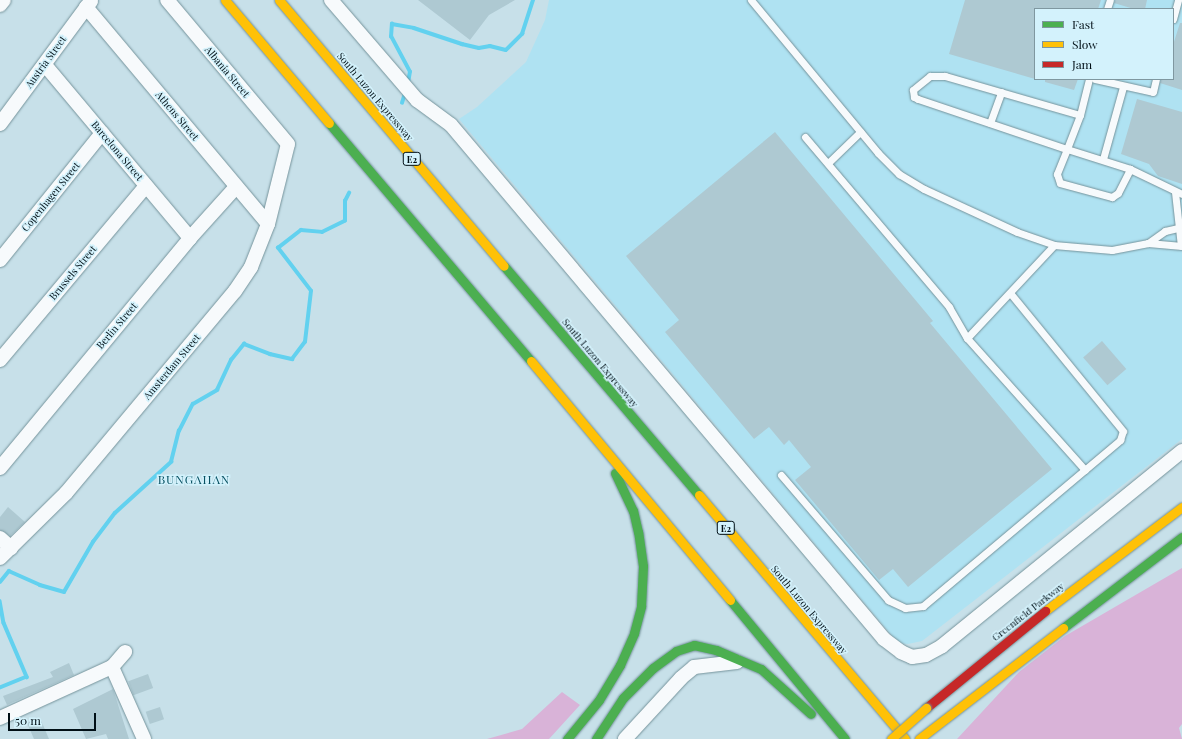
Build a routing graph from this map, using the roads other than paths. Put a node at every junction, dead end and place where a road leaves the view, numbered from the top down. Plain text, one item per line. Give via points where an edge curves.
1 (4, 0) edge
2 (167, 0) edge
3 (225, 0) edge
4 (279, 0) edge
5 (331, 0) edge
6 (751, 0) edge
7 (1178, 0) edge
8 (89, 4) edge
9 (0, 5) edge
10 (1174, 15) edge
11 (45, 65) junction
12 (1089, 80) edge
13 (1098, 80) edge
14 (1156, 80) edge
15 (1123, 87) junction
16 (1001, 92) junction
17 (1080, 115) junction
18 (990, 123) junction
19 (0, 124) edge
20 (860, 132) junction
21 (102, 133) junction
22 (805, 136) dead end
23 (288, 144) joint
24 (1067, 149) junction
25 (1103, 159) junction
26 (828, 163) junction
27 (1130, 169) junction
28 (146, 186) junction
29 (236, 187) junction
30 (1179, 193) edge
31 (268, 224) junction
32 (1180, 227) edge
33 (190, 238) junction
34 (1148, 243) junction
35 (1054, 245) junction
36 (1181, 246) edge
37 (0, 260) edge
38 (1011, 294) junction
39 (967, 338) junction
40 (0, 360) edge
41 (600, 443) junction
42 (1182, 451) edge
43 (0, 468) edge
44 (1085, 470) junction
45 (781, 475) dead end
46 (1182, 507) edge
47 (1182, 537) edge
48 (0, 538) edge
49 (11, 548) junction
50 (0, 558) edge
51 (125, 652) dead end
52 (747, 662) junction
53 (112, 667) junction
54 (0, 718) edge
55 (144, 739) edge
56 (567, 739) edge
57 (596, 739) edge
58 (625, 739) edge
59 (841, 739) edge
60 (845, 739) edge
61 (891, 739) edge
62 (905, 739) edge
63 (919, 739) edge

1 - 9 street
2 - 23 street, Albania Street
3 - 41 main road
4 - 62 main road, South Luzon Expressway / E2
5 - 42 street via 417,100 452,125 884,639 901,652 912,657 926,655 942,646
6 - 20 lane
7 - 10 lane
8 - 11 street, Austria Street
8 - 29 street, Athens Street
11 - 19 street, Austria Street
11 - 21 street, Barcelona Street
12 - 17 lane
13 - 15 lane
14 - 15 lane via 1153,92
15 - 25 lane
16 - 17 lane
16 - 18 lane
16 - 18 lane via 934,75 913,90 914,97 918,99
17 - 24 lane
18 - 24 lane
20 - 26 lane
20 - 35 lane via 899,174 924,189 1017,232
21 - 28 street, Barcelona Street
21 - 37 street, Copenhagen Street
22 - 26 lane
23 - 31 street, Amsterdam Street
24 - 25 lane
24 - 27 lane via 1057,174 1060,183 1112,197 1118,193
25 - 27 lane
26 - 39 lane via 949,307
27 - 30 lane
28 - 33 street, Barcelona Street
28 - 40 street, Brussels Street
29 - 31 street, Athens Street
29 - 33 street, Berlin Street
30 - 32 lane
31 - 49 street, Amsterdam Street via 251,267 235,291 66,493
32 - 34 lane via 1165,231
32 - 36 lane
33 - 43 street, Berlin Street
34 - 35 lane via 1112,250
34 - 36 lane
35 - 38 lane
38 - 39 lane
38 - 44 lane via 1123,431 1120,440
39 - 44 lane
41 - 56 main road via 632,511 638,532 643,566 641,606 634,633 620,666 594,706
41 - 60 main road
44 - 45 lane via 923,606 905,608 888,600
46 - 61 main road, Greenfield Parkway, bridge via 1037,618
47 - 63 main road
48 - 49 street
49 - 50 street, Amsterdam Street
51 - 53 street
52 - 57 main road via 694,645 676,651 653,668 623,698
52 - 58 street via 723,662 694,667 680,678
52 - 59 main road via 761,669
53 - 54 street
53 - 55 street

